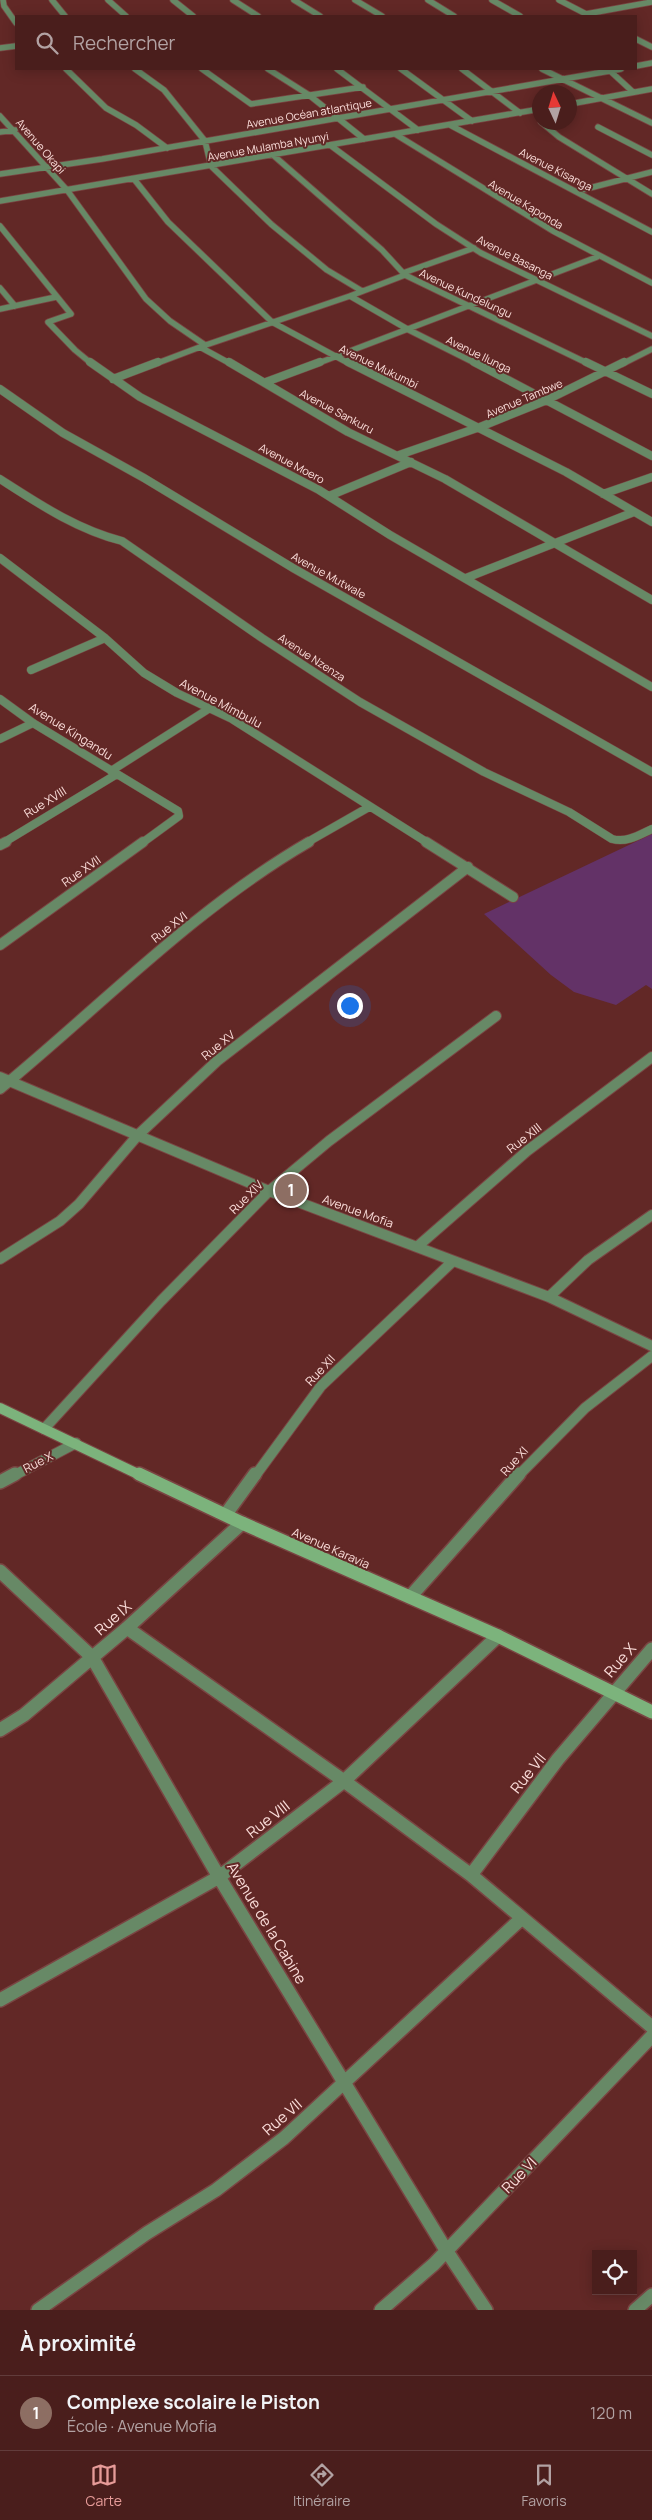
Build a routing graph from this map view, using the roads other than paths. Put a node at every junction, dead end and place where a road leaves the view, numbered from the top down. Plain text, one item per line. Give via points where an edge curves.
1 (3, 0) edge
2 (52, 0) edge
3 (108, 0) edge
4 (173, 0) edge
5 (234, 0) edge
6 (294, 0) edge
7 (355, 0) edge
8 (428, 0) edge
9 (492, 0) edge
10 (559, 0) edge
11 (623, 0) edge
12 (652, 2) edge
13 (633, 6) junction
14 (64, 15) edge
15 (125, 15) edge
16 (192, 15) edge
17 (256, 15) edge
18 (318, 15) edge
19 (380, 15) edge
20 (452, 15) edge
21 (518, 15) edge
22 (588, 15) edge
23 (15, 21) edge
24 (637, 40) edge
25 (15, 46) edge
26 (652, 47) edge
27 (0, 48) edge
28 (652, 63) edge
29 (637, 66) edge
30 (67, 70) edge
31 (136, 70) edge
32 (203, 70) edge
33 (270, 70) edge
34 (338, 70) edge
35 (402, 70) edge
36 (463, 70) edge
37 (544, 70) edge
38 (609, 70) edge
39 (562, 79) junction
40 (363, 87) junction
41 (652, 89) edge
42 (490, 90) junction
43 (633, 92) junction
44 (309, 95) junction
45 (600, 98) junction
46 (441, 99) junction
47 (577, 103) edge
48 (390, 108) junction
49 (532, 111) edge
50 (527, 112) junction
51 (520, 113) junction
52 (0, 116) edge
53 (532, 116) edge
54 (338, 118) junction
55 (472, 121) junction
56 (652, 123) edge
57 (450, 125) junction
58 (598, 127) dead end
59 (15, 130) junction
60 (418, 130) junction
61 (550, 130) edge
62 (0, 132) edge
63 (395, 134) junction
64 (364, 139) junction
65 (205, 141) junction
66 (330, 145) junction
67 (167, 148) junction
68 (273, 155) junction
69 (652, 155) edge
70 (211, 166) junction
71 (45, 167) junction
72 (652, 172) edge
73 (0, 174) edge
74 (628, 178) junction
75 (134, 179) junction
76 (67, 190) junction
77 (578, 191) junction
78 (652, 194) edge
79 (0, 201) edge
80 (0, 226) edge
81 (652, 232) edge
82 (474, 248) junction
83 (597, 257) junction
84 (404, 274) junction
85 (536, 280) junction
86 (652, 283) edge
87 (0, 288) edge
88 (362, 291) junction
89 (350, 296) junction
90 (56, 297) junction
91 (15, 306) junction
92 (468, 306) junction
93 (0, 309) edge
94 (272, 322) junction
95 (409, 330) junction
96 (652, 336) edge
97 (202, 346) junction
98 (652, 349) edge
99 (337, 358) junction
100 (607, 370) junction
101 (112, 379) junction
102 (266, 382) junction
103 (0, 389) edge
104 (652, 394) edge
105 (547, 400) junction
106 (480, 427) junction
107 (400, 455) junction
108 (652, 456) edge
109 (411, 462) junction
110 (652, 477) edge
111 (0, 479) edge
112 (4, 487) edge
113 (603, 494) junction
114 (329, 496) junction
115 (634, 512) junction
116 (652, 522) edge
117 (556, 543) junction
118 (0, 558) edge
119 (466, 578) junction
120 (652, 600) edge
121 (105, 638) junction
122 (31, 670) dead end
123 (652, 687) edge
124 (0, 699) edge
125 (210, 708) junction
126 (33, 723) junction
127 (0, 739) edge
128 (114, 772) junction
129 (652, 772) edge
130 (78, 797) joint
131 (369, 807) junction
132 (652, 829) edge
133 (0, 845) edge
134 (468, 867) junction
135 (513, 897) dead end
136 (0, 945) edge
137 (496, 1016) dead end
138 (652, 1058) edge
139 (5, 1079) edge
140 (0, 1089) edge
141 (138, 1135) junction
142 (269, 1191) junction
143 (652, 1215) edge
144 (418, 1246) junction
145 (0, 1259) edge
146 (452, 1262) junction
147 (549, 1297) junction
148 (652, 1346) edge
149 (652, 1356) edge
150 (0, 1408) edge
151 (44, 1428) junction
152 (76, 1443) junction
153 (0, 1482) edge
154 (226, 1514) junction
155 (242, 1523) junction
156 (0, 1571) edge
157 (410, 1597) junction
158 (127, 1628) junction
159 (498, 1636) junction
160 (652, 1649) edge
161 (92, 1657) junction
162 (613, 1693) junction
163 (652, 1712) edge
164 (0, 1730) edge
165 (344, 1781) junction
166 (471, 1875) junction
167 (219, 1877) junction
168 (522, 1918) junction
169 (0, 2000) edge
170 (652, 2027) edge
171 (652, 2036) edge
172 (345, 2083) junction
173 (446, 2250) junction
174 (652, 2295) edge
175 (38, 2310) edge
176 (381, 2310) edge
177 (486, 2310) edge
178 (635, 2310) edge

1 - 23 street
2 - 14 street
3 - 15 street
4 - 16 street
5 - 17 street
6 - 18 street
7 - 19 street
8 - 20 street
9 - 21 street
10 - 22 street
11 - 13 street
12 - 13 street
13 - 22 street
24 - 26 street
25 - 27 street
28 - 29 street
30 - 67 street via 106,108
31 - 65 street via 164,90
32 - 44 street via 250,104
33 - 44 street
34 - 40 street
35 - 46 street
36 - 42 street
37 - 39 street
38 - 39 street, Avenue Océan atlantique
38 - 43 street
39 - 42 street, Avenue Océan atlantique
39 - 45 street
40 - 44 street
40 - 48 street
41 - 43 street
42 - 46 street, Avenue Océan atlantique
42 - 51 street
43 - 45 street
44 - 54 street
45 - 47 street
45 - 56 street
46 - 48 street, Avenue Océan atlantique
46 - 55 street
48 - 54 street, Avenue Océan atlantique
48 - 60 street
49 - 50 street, Avenue Mulamba Nyunyi
50 - 51 street, Avenue Mulamba Nyunyi
50 - 53 street
51 - 55 street, Avenue Mulamba Nyunyi
52 - 59 street, Avenue Okapi
54 - 64 street
54 - 65 street, Avenue Océan atlantique
55 - 57 street, Avenue Mulamba Nyunyi
57 - 60 street, Avenue Mulamba Nyunyi
57 - 77 street, Avenue Kisanga
58 - 69 street
59 - 62 street
59 - 71 street, Avenue Okapi
60 - 63 street, Avenue Mulamba Nyunyi
61 - 74 street
63 - 64 street, Avenue Mulamba Nyunyi
63 - 83 street, Avenue Kaponda
64 - 66 street, Avenue Mulamba Nyunyi
65 - 67 street, Avenue Océan atlantique
65 - 70 street
66 - 68 street, Avenue Mulamba Nyunyi
66 - 82 street, Avenue Basanga
67 - 71 street, Avenue Océan atlantique
68 - 70 street, Avenue Mulamba Nyunyi
68 - 84 street, Avenue Kundelungu via 382,250
70 - 75 street, Avenue Mulamba Nyunyi
70 - 88 street via 271,224 327,270
71 - 73 street, Avenue Océan atlantique
71 - 76 street, Avenue Okapi
72 - 74 street
74 - 77 street
74 - 78 street
75 - 76 street, Avenue Mulamba Nyunyi
75 - 94 street, Avenue Mukumbi via 168,222
76 - 79 street, Avenue Mulamba Nyunyi
76 - 97 street, Avenue Sankuru via 146,299
77 - 81 street, Avenue Kisanga
80 - 90 street, Avenue Moero
82 - 84 street
82 - 85 street, Avenue Basanga
83 - 85 street
83 - 86 street, Avenue Kaponda
84 - 88 street
84 - 92 street, Avenue Kundelungu
85 - 92 street
85 - 96 street, Avenue Basanga
87 - 91 street
88 - 89 street
89 - 94 street
89 - 95 street, Avenue Ilunga
90 - 91 street
90 - 101 street, Avenue Moero via 71,315 48,322 65,343
91 - 93 street
92 - 95 street
92 - 100 street, Avenue Kundelungu
94 - 97 street
94 - 99 street, Avenue Mukumbi
95 - 99 street
95 - 105 street, Avenue Ilunga
97 - 101 street
97 - 102 street, Avenue Sankuru
98 - 100 street, Avenue Tambwe
99 - 102 street
99 - 106 street, Avenue Mukumbi
100 - 104 street, Avenue Kundelungu
100 - 105 street, Avenue Tambwe
101 - 114 street, Avenue Moero via 186,423
102 - 107 street, Avenue Sankuru via 339,427
103 - 129 street, Avenue Mutwale via 63,433
105 - 106 street, Avenue Tambwe
105 - 108 street, Avenue Ilunga
106 - 107 street, Avenue Tambwe
106 - 113 street, Avenue Mukumbi
107 - 109 street, Avenue Sankuru
109 - 114 street
109 - 117 street, Avenue Sankuru
110 - 113 street
111 - 112 street, Avenue Nzenza
112 - 132 street, Avenue Nzenza via 96,534 122,541 360,702 484,772 538,796 620,842
113 - 115 street, Avenue Mukumbi
114 - 119 street, Avenue Moero
115 - 116 street, Avenue Mukumbi
115 - 117 street
117 - 119 street
117 - 120 street, Avenue Sankuru
118 - 121 street, Avenue Mimbulu
119 - 123 street, Avenue Moero
121 - 122 street
121 - 125 street, Avenue Mimbulu via 144,672 177,693
124 - 126 street, Avenue Kingandu
125 - 128 street
125 - 131 street, Avenue Mimbulu via 268,740
126 - 127 street
126 - 128 street, Avenue Kingandu
128 - 130 street, Avenue Kingandu
128 - 136 street, Rue XVII via 178,811 177,819
130 - 133 street, Rue XVIII
131 - 134 street, Avenue Mimbulu
131 - 139 street, Rue XVI via 300,846 242,885
134 - 135 street, Avenue Mimbulu
134 - 141 street, Rue XV via 217,1061
137 - 142 street, Rue XIV via 329,1141
138 - 144 street, Rue XIII via 527,1151
139 - 140 street, Rue XVI
139 - 141 street, Avenue Mofia
141 - 142 street, Avenue Mofia
141 - 145 street, Rue XV via 79,1204
142 - 144 street, Avenue Mofia
142 - 151 street, Rue XIV
143 - 147 street via 588,1260
144 - 146 street, Avenue Mofia
146 - 147 street, Avenue Mofia
146 - 154 street, Rue XII via 322,1386
147 - 148 street, Avenue Mofia
149 - 157 street, Rue XI via 608,1390 547,1446
150 - 151 street, Avenue Karavia
151 - 152 street, Avenue Karavia
152 - 153 street, Rue X
152 - 154 street, Avenue Karavia
154 - 155 street, Avenue Karavia
155 - 157 street, Avenue Karavia
155 - 158 street, Rue IX
156 - 161 street, Avenue de la Cabine
157 - 159 street, Avenue Karavia
158 - 161 street, Rue IX
158 - 165 street
159 - 162 street, Avenue Karavia
159 - 165 street, Rue VIII
160 - 162 street, Rue X
161 - 164 street, Rue IX via 24,1715
161 - 167 street, Avenue de la Cabine
162 - 163 street, Avenue Karavia
162 - 166 street, Rue VII
165 - 166 street
165 - 167 street, Rue VIII
166 - 168 street
167 - 169 street, Rue VIII
167 - 172 street, Avenue de la Cabine
168 - 170 street
168 - 172 street, Rue VII
171 - 173 street, Rue VI
172 - 173 street, Avenue de la Cabine
172 - 175 street, Rue VII via 284,2138 216,2190 147,2233
173 - 176 street, Rue VI
173 - 177 street, Avenue de la Cabine
174 - 178 street

